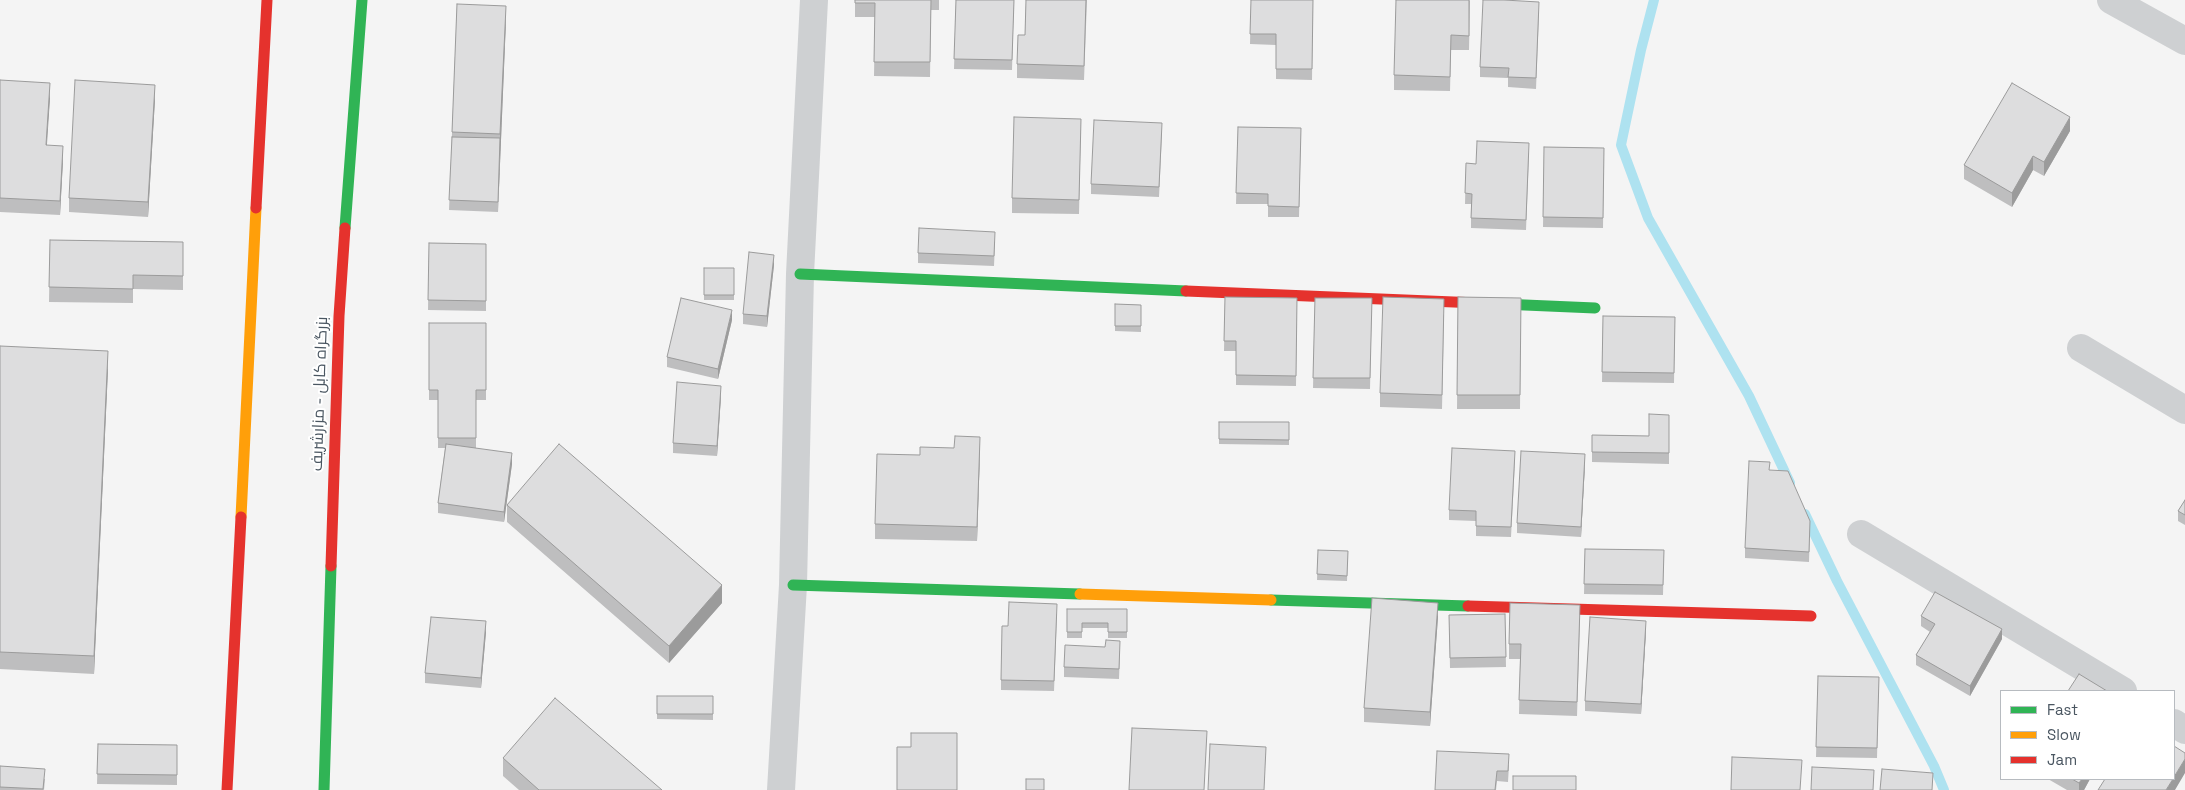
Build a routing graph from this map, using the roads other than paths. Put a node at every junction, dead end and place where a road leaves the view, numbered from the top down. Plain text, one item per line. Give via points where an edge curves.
1 (267, 0) edge
2 (362, 0) edge
3 (814, 0) edge
4 (2111, 0) edge
5 (2185, 41) edge
6 (800, 274) junction
7 (1595, 308) dead end
8 (2081, 348) dead end
9 (2185, 410) edge
10 (1860, 534) dead end
11 (793, 585) junction
12 (1811, 616) dead end
13 (2120, 690) edge
14 (227, 790) edge
15 (324, 790) edge
16 (781, 790) edge

1 - 14 main road
2 - 15 main road, بزرگراه کابل - مزارشریف via 339,316
3 - 6 street
4 - 5 street
6 - 7 main road
6 - 11 street
8 - 9 street
10 - 13 street
11 - 12 main road
11 - 16 street

